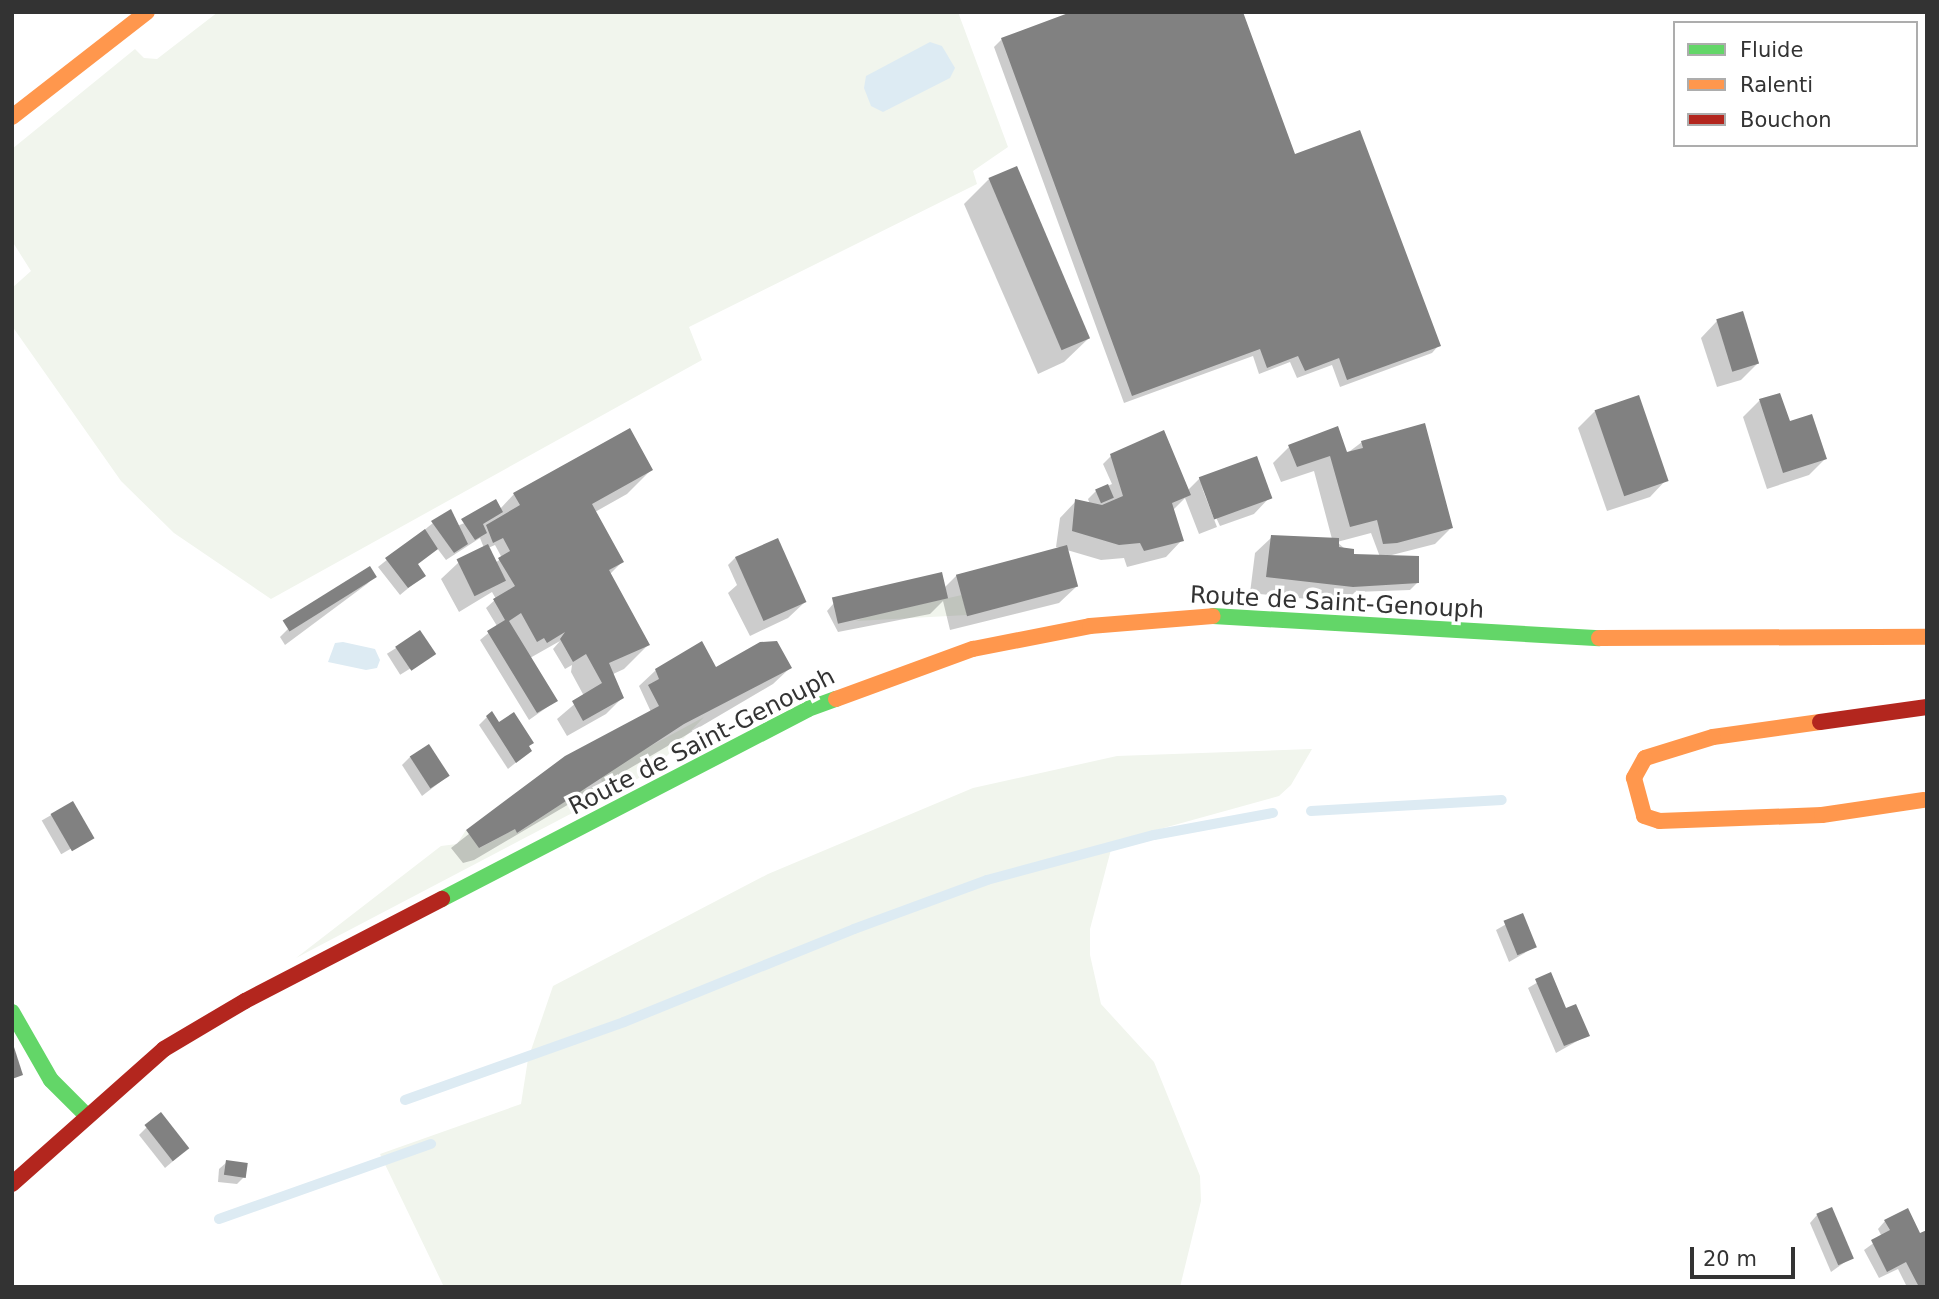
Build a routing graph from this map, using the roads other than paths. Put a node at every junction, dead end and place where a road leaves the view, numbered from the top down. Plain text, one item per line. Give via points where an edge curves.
1 (147, 12) edge
2 (12, 117) edge
3 (1927, 638) edge
4 (1927, 707) edge
5 (1924, 800) dead end
6 (12, 1012) edge
7 (85, 1114) junction
8 (12, 1184) edge

1 - 2 street
3 - 7 street, Route de Saint-Genouph via 1554,638 1218,616 1090,626 973,649 808,709 245,1001 164,1049
4 - 5 street via 1713,737 1645,758 1634,778 1644,816 1659,821 1832,815
6 - 7 street via 51,1080
7 - 8 street, Route de Saint-Genouph

